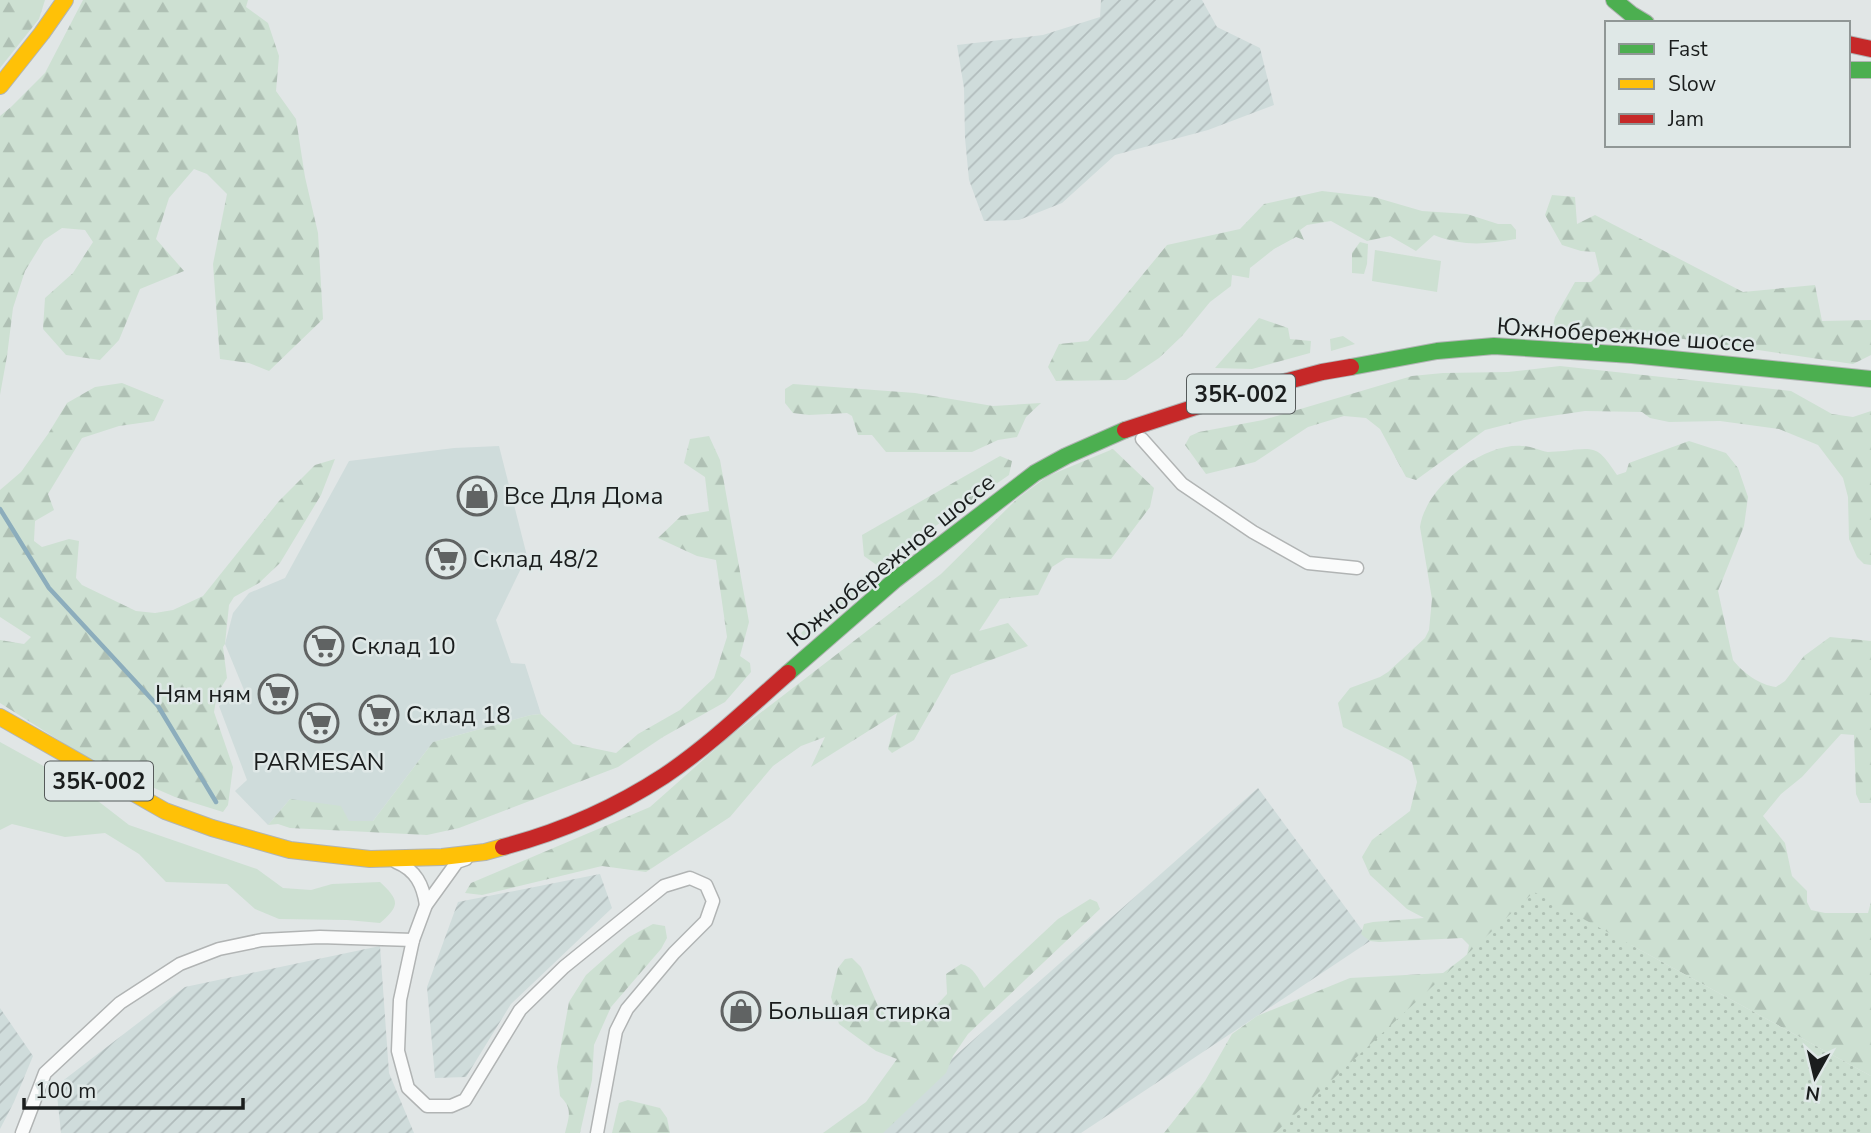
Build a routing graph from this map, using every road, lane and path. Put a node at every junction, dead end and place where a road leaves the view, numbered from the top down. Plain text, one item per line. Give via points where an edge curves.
1 (65, 0) edge
2 (1614, 0) edge
3 (1643, 21) edge
4 (1850, 44) edge
5 (1871, 49) edge
6 (1850, 71) edge
7 (1871, 71) edge
8 (0, 86) edge
9 (1871, 379) edge
10 (1871, 390) edge
11 (1142, 439) junction
12 (1357, 568) dead end
13 (0, 717) edge
14 (0, 726) edge
15 (197, 826) junction
16 (485, 852) junction
17 (387, 859) junction
18 (457, 862) junction
19 (407, 866) junction
20 (426, 905) junction
21 (413, 940) junction
22 (22, 1133) edge
23 (597, 1133) edge

1 - 8 main road
2 - 3 main road
4 - 5 main road
6 - 7 main road
9 - 16 main road, Южнобережное шоссе / 35К-002 via 1494,346 1437,351 1322,372 1132,427 1035,473 895,580 665,775 614,805 538,838
10 - 11 main road, Южнобережное шоссе / 35К-002 via 1501,359 1444,363 1344,381
11 - 12 street via 1182,484 1253,532 1308,563
11 - 18 main road, Южнобережное шоссе / 35К-002 via 1073,468 1021,499 902,592 723,749 643,805 569,837 488,861
13 - 15 main road, Южнобережное шоссе / 35К-002
14 - 15 main road, Южнобережное шоссе / 35К-002 via 164,818
15 - 17 main road, Южнобережное шоссе via 289,850
15 - 19 main road, Южнобережное шоссе via 272,853 363,866
16 - 17 main road, Южнобережное шоссе
16 - 18 street
17 - 19 street
18 - 19 main road, Южнобережное шоссе
18 - 20 street
19 - 20 street via 424,888
20 - 21 street
21 - 22 street via 262,940 180,964 120,1003 45,1073
21 - 23 street via 400,1000 398,1051 408,1088 427,1106 451,1106 465,1100 520,1010 564,967 664,886 690,878 706,884 713,901 706,921 627,1009 616,1031

